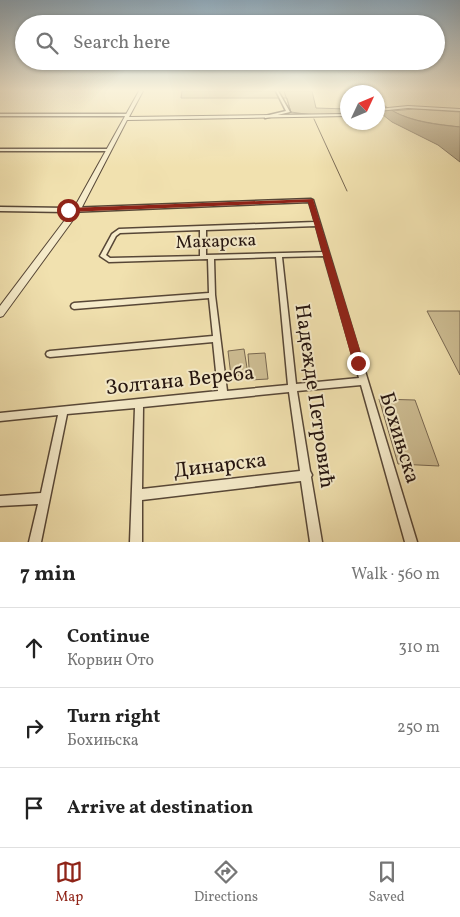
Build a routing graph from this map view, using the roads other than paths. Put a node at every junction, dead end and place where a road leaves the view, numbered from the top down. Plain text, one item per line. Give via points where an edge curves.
1 (81, 116) edge
2 (269, 116) edge
3 (295, 116) edge
4 (126, 117) junction
5 (266, 117) junction
6 (0, 150) edge
7 (108, 150) junction
8 (77, 209) junction
9 (0, 210) edge
10 (318, 224) junction
11 (203, 228) junction
12 (326, 254) junction
13 (279, 255) junction
14 (207, 257) junction
15 (212, 295) junction
16 (74, 306) dead end
17 (0, 313) edge
18 (216, 339) junction
19 (50, 354) dead end
20 (364, 381) junction
21 (292, 387) junction
22 (223, 394) junction
23 (140, 403) junction
24 (64, 410) junction
25 (0, 417) edge
26 (307, 475) junction
27 (138, 495) junction
28 (45, 498) junction
29 (0, 501) edge
30 (35, 542) edge
31 (136, 542) edge
32 (316, 542) edge
33 (411, 542) edge

1 - 4 street
2 - 5 street
3 - 5 street
4 - 5 street
4 - 7 street
6 - 7 street
7 - 8 street
8 - 9 street
8 - 10 street, Бохињска via 311,200
8 - 17 street
10 - 11 street
10 - 12 street, Бохињска
11 - 14 street
11 - 14 street, Макарска via 119,231 103,254 107,260
12 - 13 street, Макарска
12 - 20 street, Бохињска
13 - 14 street, Макарска
13 - 21 street, Надежде Петровић
14 - 15 street
15 - 16 street
15 - 18 street
18 - 19 street
18 - 22 street
20 - 21 street, Золтана Вереба
20 - 33 street, Бохињска
21 - 22 street, Золтана Вереба
21 - 26 street, Надежде Петровић
22 - 23 street, Золтана Вереба
23 - 24 street, Золтана Вереба
23 - 27 street
24 - 25 street, Золтана Вереба
24 - 28 street
26 - 27 street, Динарска
26 - 32 street, Надежде Петровић
27 - 31 street
28 - 29 street
28 - 30 street

